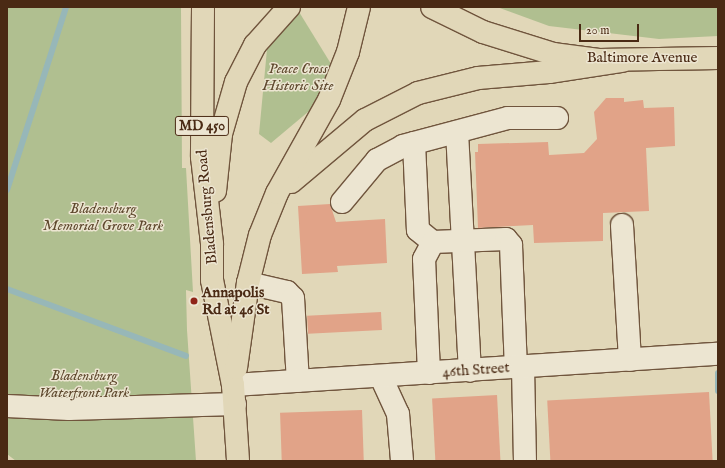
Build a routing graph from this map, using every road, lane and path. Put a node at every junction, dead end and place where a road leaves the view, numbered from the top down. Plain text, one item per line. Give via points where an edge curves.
1 (203, 7) edge
2 (289, 7) edge
3 (359, 7) edge
4 (433, 7) edge
5 (718, 58) edge
6 (622, 61) junction
7 (557, 118) dead end
8 (457, 132) junction
9 (414, 143) junction
10 (277, 192) junction
11 (342, 202) dead end
12 (622, 225) dead end
13 (463, 241) junction
14 (433, 242) junction
15 (212, 244) junction
16 (248, 283) junction
17 (718, 354) edge
18 (630, 360) junction
19 (519, 367) junction
20 (470, 371) junction
21 (430, 373) junction
22 (381, 376) junction
23 (298, 381) junction
24 (234, 395) junction
25 (7, 406) edge
26 (238, 461) edge
27 (402, 461) edge
28 (525, 461) edge

1 - 15 main road, Bladensburg Road / MD 450 via 202,157
2 - 15 main road via 255,44 230,99 219,156
3 - 10 main road, MD 450 via 348,52 329,100
4 - 6 main road, Baltimore Avenue via 484,32 531,48
5 - 6 main road, Baltimore Avenue
6 - 10 main road via 549,72 478,78 418,93 365,120
7 - 8 street via 508,118
8 - 9 street
8 - 13 street
9 - 11 street via 378,160
9 - 14 street via 418,230
10 - 16 main road, MD 450 via 260,235
12 - 18 street
13 - 14 street
13 - 19 street via 506,239 511,245
13 - 20 street
14 - 21 street via 424,259
15 - 24 main road, Bladensburg Road / MD 450 via 212,280
16 - 23 street via 287,292 293,298
16 - 24 main road, MD 450
17 - 18 street, 46th Street
18 - 19 street, 46th Street
19 - 20 street, 46th Street
19 - 28 street
20 - 21 street, 46th Street
21 - 22 street, 46th Street
22 - 23 street, 46th Street
22 - 27 street via 398,414
23 - 24 street, 46th Street
24 - 25 street, 46th Street via 69,409
24 - 26 main road, MD 450

